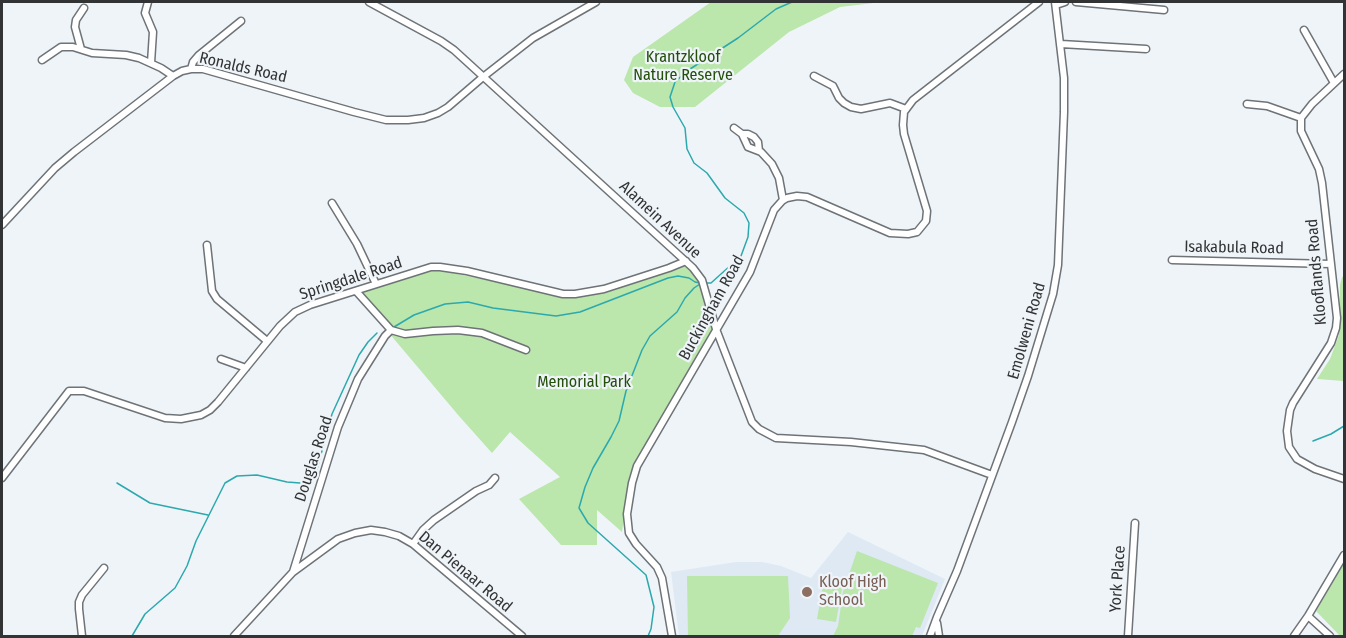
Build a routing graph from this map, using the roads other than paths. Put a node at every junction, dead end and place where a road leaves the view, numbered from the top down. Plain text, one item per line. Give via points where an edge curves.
1 (148, 2) edge
2 (369, 2) edge
3 (596, 2) edge
4 (1039, 2) edge
5 (1065, 2) edge
6 (1076, 2) edge
7 (1055, 3) edge
8 (84, 8) dead end
9 (1164, 10) dead end
10 (241, 21) dead end
11 (1304, 30) dead end
12 (1061, 44) junction
13 (81, 49) junction
14 (1146, 49) dead end
15 (42, 60) dead end
16 (151, 63) junction
17 (191, 69) junction
18 (1344, 74) edge
19 (173, 76) junction
20 (814, 76) dead end
21 (483, 77) junction
22 (1334, 83) junction
23 (1247, 104) dead end
24 (906, 109) junction
25 (1301, 118) junction
26 (734, 128) dead end
27 (742, 134) junction
28 (759, 151) junction
29 (783, 200) junction
30 (332, 203) dead end
31 (2, 223) edge
32 (207, 245) dead end
33 (1172, 260) dead end
34 (686, 261) junction
35 (1331, 264) junction
36 (376, 284) junction
37 (356, 291) junction
38 (716, 329) junction
39 (391, 330) junction
40 (267, 341) junction
41 (526, 350) dead end
42 (221, 358) dead end
43 (246, 368) junction
44 (992, 475) junction
45 (2, 478) edge
46 (495, 478) dead end
47 (1344, 480) edge
48 (1135, 523) dead end
49 (413, 544) junction
50 (1344, 555) edge
51 (105, 568) dead end
52 (293, 572) junction
53 (1308, 616) junction
54 (937, 617) junction
55 (82, 636) edge
56 (234, 636) edge
57 (522, 636) edge
58 (672, 636) edge
59 (930, 636) edge
60 (939, 636) edge
61 (1128, 636) edge
62 (1294, 636) edge
63 (1330, 636) edge

1 - 16 street via 145,13 153,32
2 - 21 street, Alamein Avenue via 441,40
3 - 21 street, Ronalds Road via 542,33
4 - 24 street
5 - 7 street
6 - 9 street
7 - 12 street, Emolweni Road
8 - 13 street via 75,27
10 - 17 street via 199,55
11 - 22 street
12 - 14 street
12 - 44 street, Emolweni Road via 1064,112 1057,273 1028,376
13 - 15 street via 61,47
13 - 16 street
16 - 19 street
17 - 19 street, Ronalds Road
17 - 21 street, Ronalds Road via 228,75 386,120 424,118 438,113
18 - 22 street
19 - 31 street, Ronalds Road via 55,168
20 - 24 street via 833,86 839,98 851,107 861,109 890,103
21 - 34 street, Alamein Avenue
22 - 25 street
23 - 25 street via 1267,106
24 - 29 street via 904,134 928,215 917,232 890,233 807,197
25 - 35 street, Klooflands Road via 1301,131 1322,183
26 - 27 street
27 - 28 street via 748,147
27 - 28 street via 754,137
28 - 29 street via 779,178
29 - 38 street, Buckingham Road via 774,210 750,272
30 - 36 street
32 - 40 street via 212,291 217,299
33 - 35 street, Isakabula Road
34 - 36 street, Springdale Road via 604,289 575,294 440,267
34 - 38 street, Alamein Avenue via 703,283
35 - 47 street, Klooflands Road via 1336,307 1334,338 1293,404 1287,431 1289,447 1297,459
36 - 37 street, Springdale Road
37 - 39 street
37 - 40 street, Springdale Road via 295,312
38 - 44 street, Alamein Avenue via 752,422 768,435 924,450
38 - 58 street, Buckingham Road via 637,466 630,497 629,533 662,578
39 - 41 street via 405,334 458,330 482,333
39 - 52 street, Douglas Road via 358,379 338,427
40 - 43 street, Springdale Road
42 - 43 street
43 - 45 street, Springdale Road via 210,410 181,419 159,416 84,391 69,391
44 - 54 street, Emolweni Road
46 - 49 street via 434,520
48 - 61 street, York Place
49 - 52 street, Dan Pienaar Road via 385,532 355,533 338,539
49 - 57 street, Dan Pienaar Road
50 - 53 street
51 - 55 street via 79,602
52 - 56 street, Douglas Road
53 - 62 street
53 - 63 street
54 - 59 street, Emolweni Road
54 - 60 street, Emolweni Road

